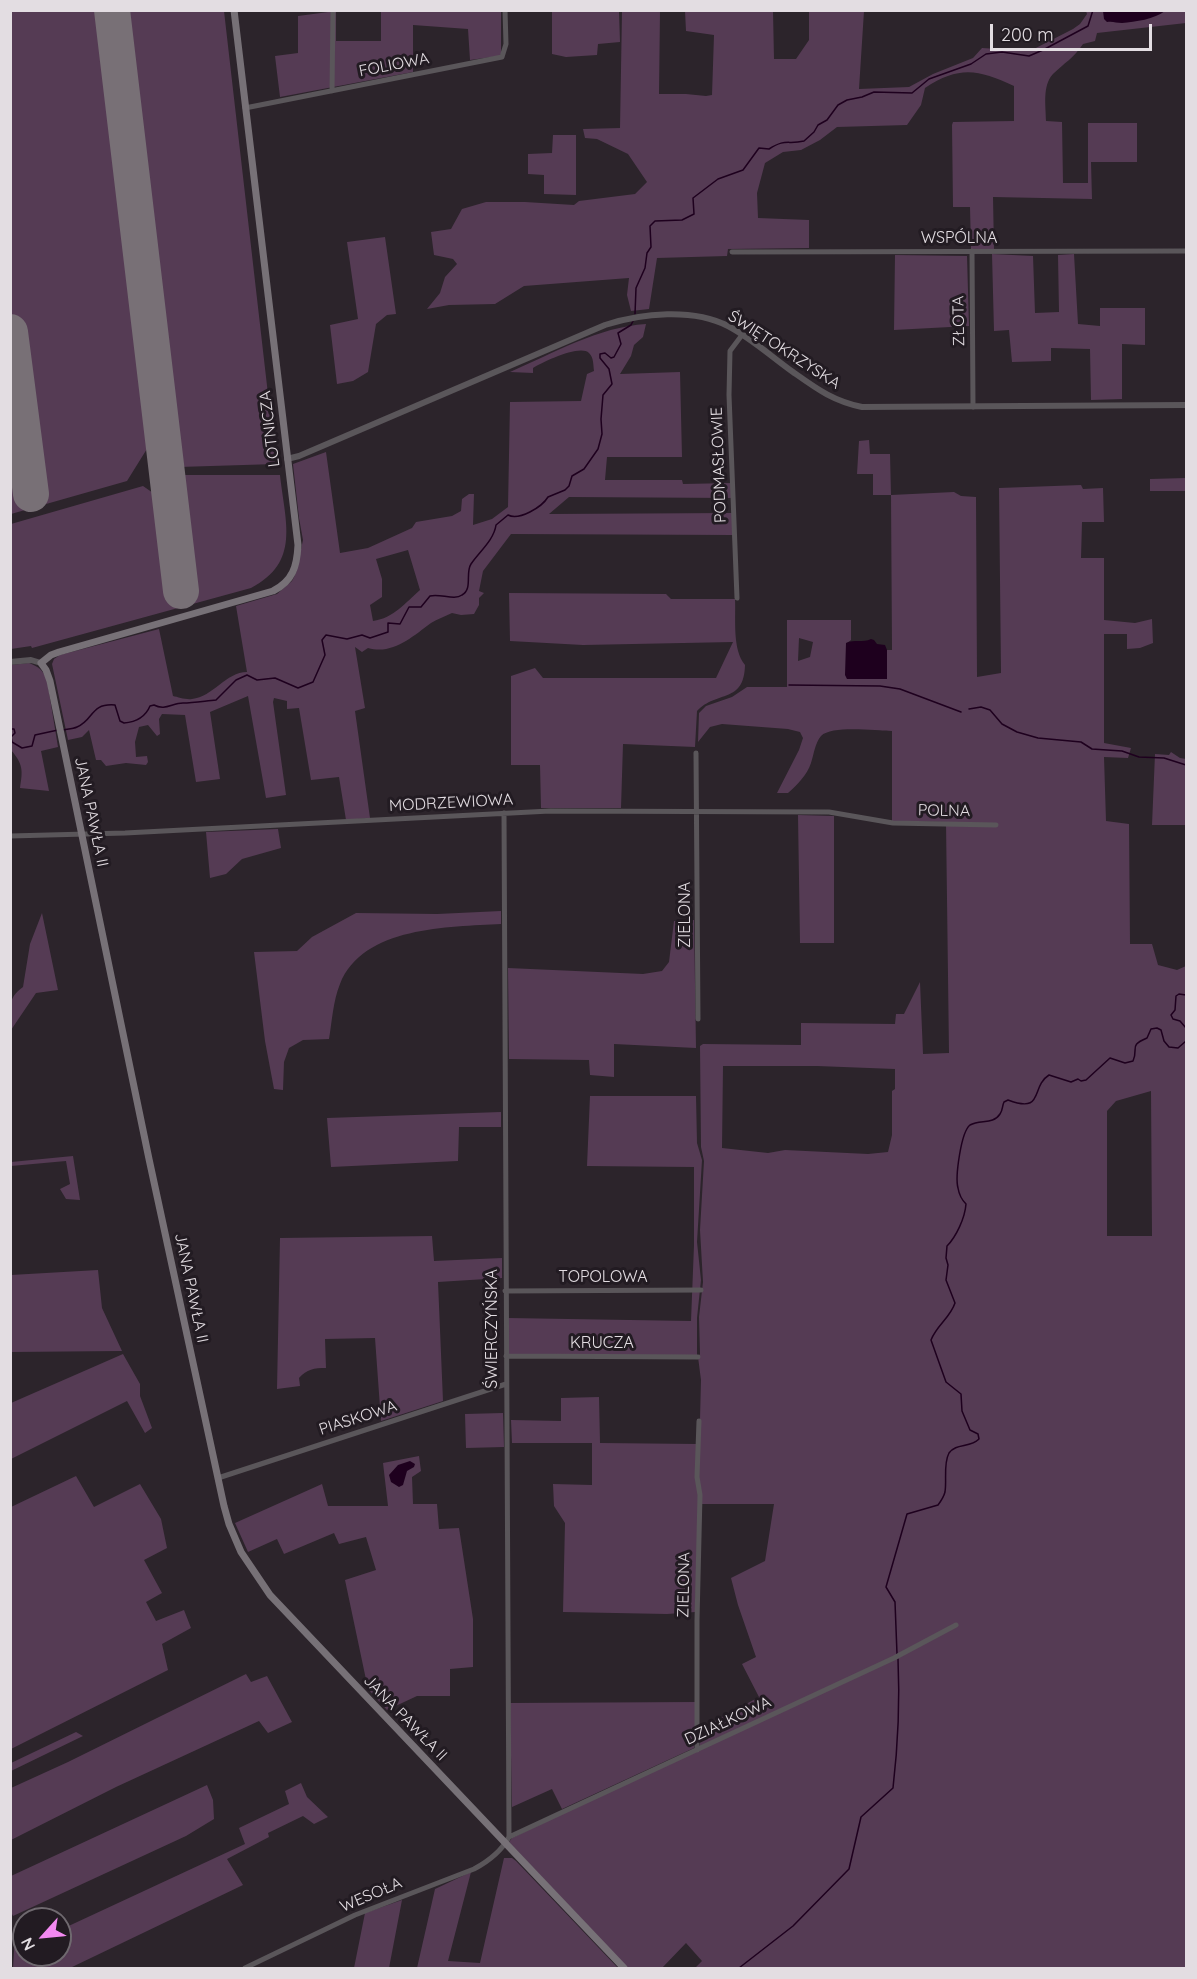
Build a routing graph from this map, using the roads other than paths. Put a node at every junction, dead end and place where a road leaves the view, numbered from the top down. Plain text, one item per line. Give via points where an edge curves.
1 (234, 10) edge
2 (333, 10) edge
3 (505, 10) edge
4 (332, 91) junction
5 (246, 108) junction
6 (972, 251) junction
7 (1186, 251) edge
8 (732, 252) dead end
9 (742, 335) junction
10 (1186, 405) edge
11 (974, 407) junction
12 (287, 459) junction
13 (737, 598) dead end
14 (10, 662) edge
15 (41, 663) junction
16 (696, 753) dead end
17 (698, 812) junction
18 (504, 813) junction
19 (893, 824) joint
20 (996, 825) dead end
21 (82, 834) junction
22 (10, 836) edge
23 (698, 1019) dead end
24 (701, 1290) dead end
25 (505, 1291) junction
26 (506, 1356) junction
27 (698, 1358) dead end
28 (506, 1383) junction
29 (699, 1421) dead end
30 (218, 1478) junction
31 (956, 1625) dead end
32 (697, 1750) junction
33 (507, 1840) junction
34 (245, 1968) edge
35 (624, 1968) edge

1 - 5 main road, LOTNICZA
2 - 4 street
3 - 4 street, FOLIOWA via 506,44 502,57
4 - 5 street, FOLIOWA
5 - 12 main road, LOTNICZA
6 - 7 street, WSPÓLNA
6 - 8 street, WSPÓLNA
6 - 11 street, ZŁOTA
9 - 11 street, ŚWIĘTOKRZYSKA via 840,402 862,408
9 - 12 street, ŚWIĘTOKRZYSKA via 693,316 640,317 605,324
9 - 13 street, PODMASŁOWIE via 730,351 729,395
10 - 11 street, ŚWIĘTOKRZYSKA
12 - 15 main road, LOTNICZA via 297,555 292,576 280,588 59,652
14 - 15 street
15 - 21 main road, JANA PAWŁA II via 48,674
16 - 17 street, ZIELONA
17 - 18 street, MODRZEWIOWA
17 - 19 street, MODRZEWIOWA via 829,812
17 - 23 street, ZIELONA
18 - 21 street, MODRZEWIOWA
18 - 25 street, ŚWIERCZYŃSKA
19 - 20 street, POLNA
21 - 22 street, MODRZEWIOWA
21 - 30 main road, JANA PAWŁA II
24 - 25 street, TOPOLOWA
25 - 26 street, ŚWIERCZYŃSKA
26 - 27 street, KRUCZA
26 - 28 street, ŚWIERCZYŃSKA
28 - 30 street, PIASKOWA
28 - 33 street, ŚWIERCZYŃSKA
29 - 32 street, ZIELONA
30 - 33 main road, JANA PAWŁA II via 235,1539 270,1595
31 - 32 street, DZIAŁKOWA
32 - 33 street, DZIAŁKOWA
33 - 34 street, WESOŁA via 487,1862 474,1869 365,1911
33 - 35 main road, JANA PAWŁA II via 512,1851

